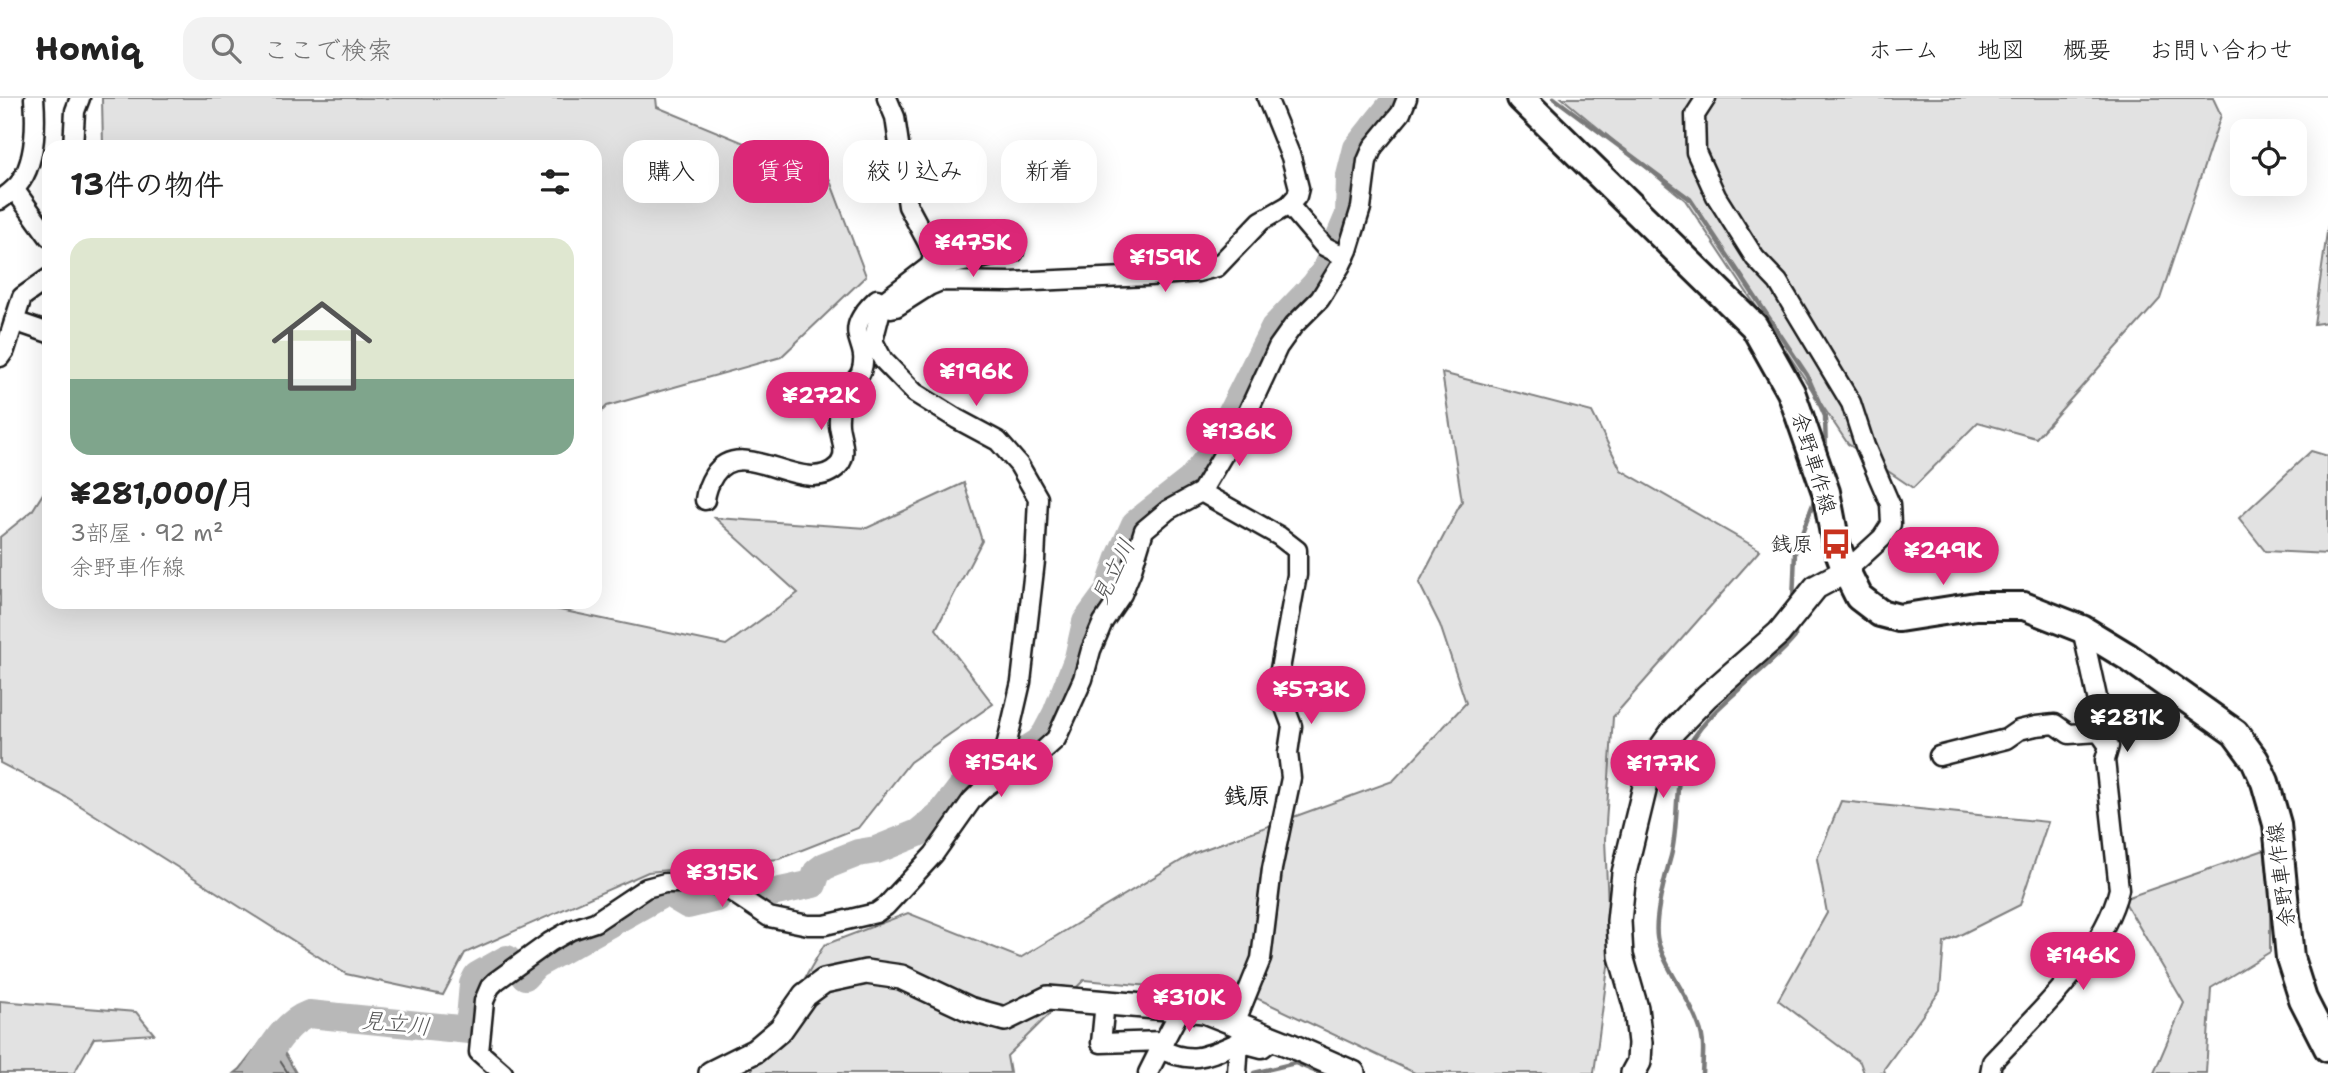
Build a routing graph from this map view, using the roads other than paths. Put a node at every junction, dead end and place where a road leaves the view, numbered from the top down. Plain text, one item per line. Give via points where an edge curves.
1 (34, 98) edge
2 (80, 98) edge
3 (887, 98) edge
4 (1267, 98) edge
5 (1407, 98) edge
6 (1521, 98) edge
7 (1706, 98) edge
8 (73, 140) edge
9 (7, 195) edge
10 (1289, 205) junction
11 (42, 230) edge
12 (1013, 252) dead end
13 (1338, 253) junction
14 (930, 266) junction
15 (42, 283) edge
16 (883, 302) junction
17 (14, 321) junction
18 (42, 331) edge
19 (0, 357) edge
20 (1201, 492) junction
21 (705, 500) dead end
22 (1846, 571) junction
23 (2082, 629) junction
24 (2099, 732) junction
25 (1939, 756) dead end
26 (1002, 765) junction
27 (1105, 1002) junction
28 (1181, 1009) junction
29 (1237, 1033) junction
30 (1162, 1045) junction
31 (2328, 1048) edge
32 (503, 1073) edge
33 (711, 1073) edge
34 (1148, 1073) edge
35 (1237, 1073) edge
36 (1353, 1073) edge
37 (1633, 1073) edge
38 (1990, 1073) edge

1 - 9 street via 32,156 22,181
2 - 8 street
3 - 14 street via 895,117 908,206 930,247
4 - 10 street via 1297,176 1297,196
5 - 13 street via 1401,113 1373,147 1362,208
6 - 22 main road, 余野車作線 via 1754,326 1791,392 1826,492
7 - 22 street via 1695,115 1696,152 1716,196 1755,258 1778,282 1851,403 1890,504 1891,524 1882,538
9 - 11 street
10 - 13 street via 1324,246
10 - 16 street via 1261,221 1224,262 1210,270 1011,282 942,281 896,307
12 - 14 street
13 - 20 street via 1320,299 1278,347 1246,416
14 - 16 street
15 - 17 street via 22,297
16 - 21 street via 877,299 858,321 862,363 839,411 844,448 839,465 826,473 804,475 744,460 729,461 716,473
16 - 26 street via 873,341 883,360 915,393 998,441 1038,498 1021,682
17 - 18 street
17 - 19 street
20 - 26 street via 1144,530 1131,572 1103,622 1064,726 1045,752
20 - 29 street via 1297,550 1297,575 1277,686 1292,726 1291,778 1272,869 1261,960
22 - 23 main road, 余野車作線 via 1859,597 1880,613 1899,618 1976,606 2024,606
22 - 37 street via 1816,587 1779,633 1674,730 1651,762 1624,873 1619,921 1621,956 1636,1008 1640,1043
23 - 24 street via 2100,711
23 - 31 main road, 余野車作線 via 2235,733 2255,760 2277,824 2290,958 2303,999
24 - 25 street via 2069,734 2055,724 2036,726 2006,739
24 - 38 street via 2109,746 2105,760 2119,889 2114,909 2083,960 1992,1062
26 - 32 street via 934,854 876,913 825,925 792,923 769,917 711,883 665,883 646,888 601,918 550,942 486,993 479,1052
27 - 28 street
27 - 30 street via 1101,1043
27 - 33 street via 1048,998 1005,1019 970,1009 901,977 866,972 824,981 805,995 781,1029 755,1051
28 - 29 street via 1204,1012
28 - 30 street
29 - 30 street via 1204,1057 1175,1057
29 - 35 street
29 - 36 street via 1274,1039
30 - 34 street

